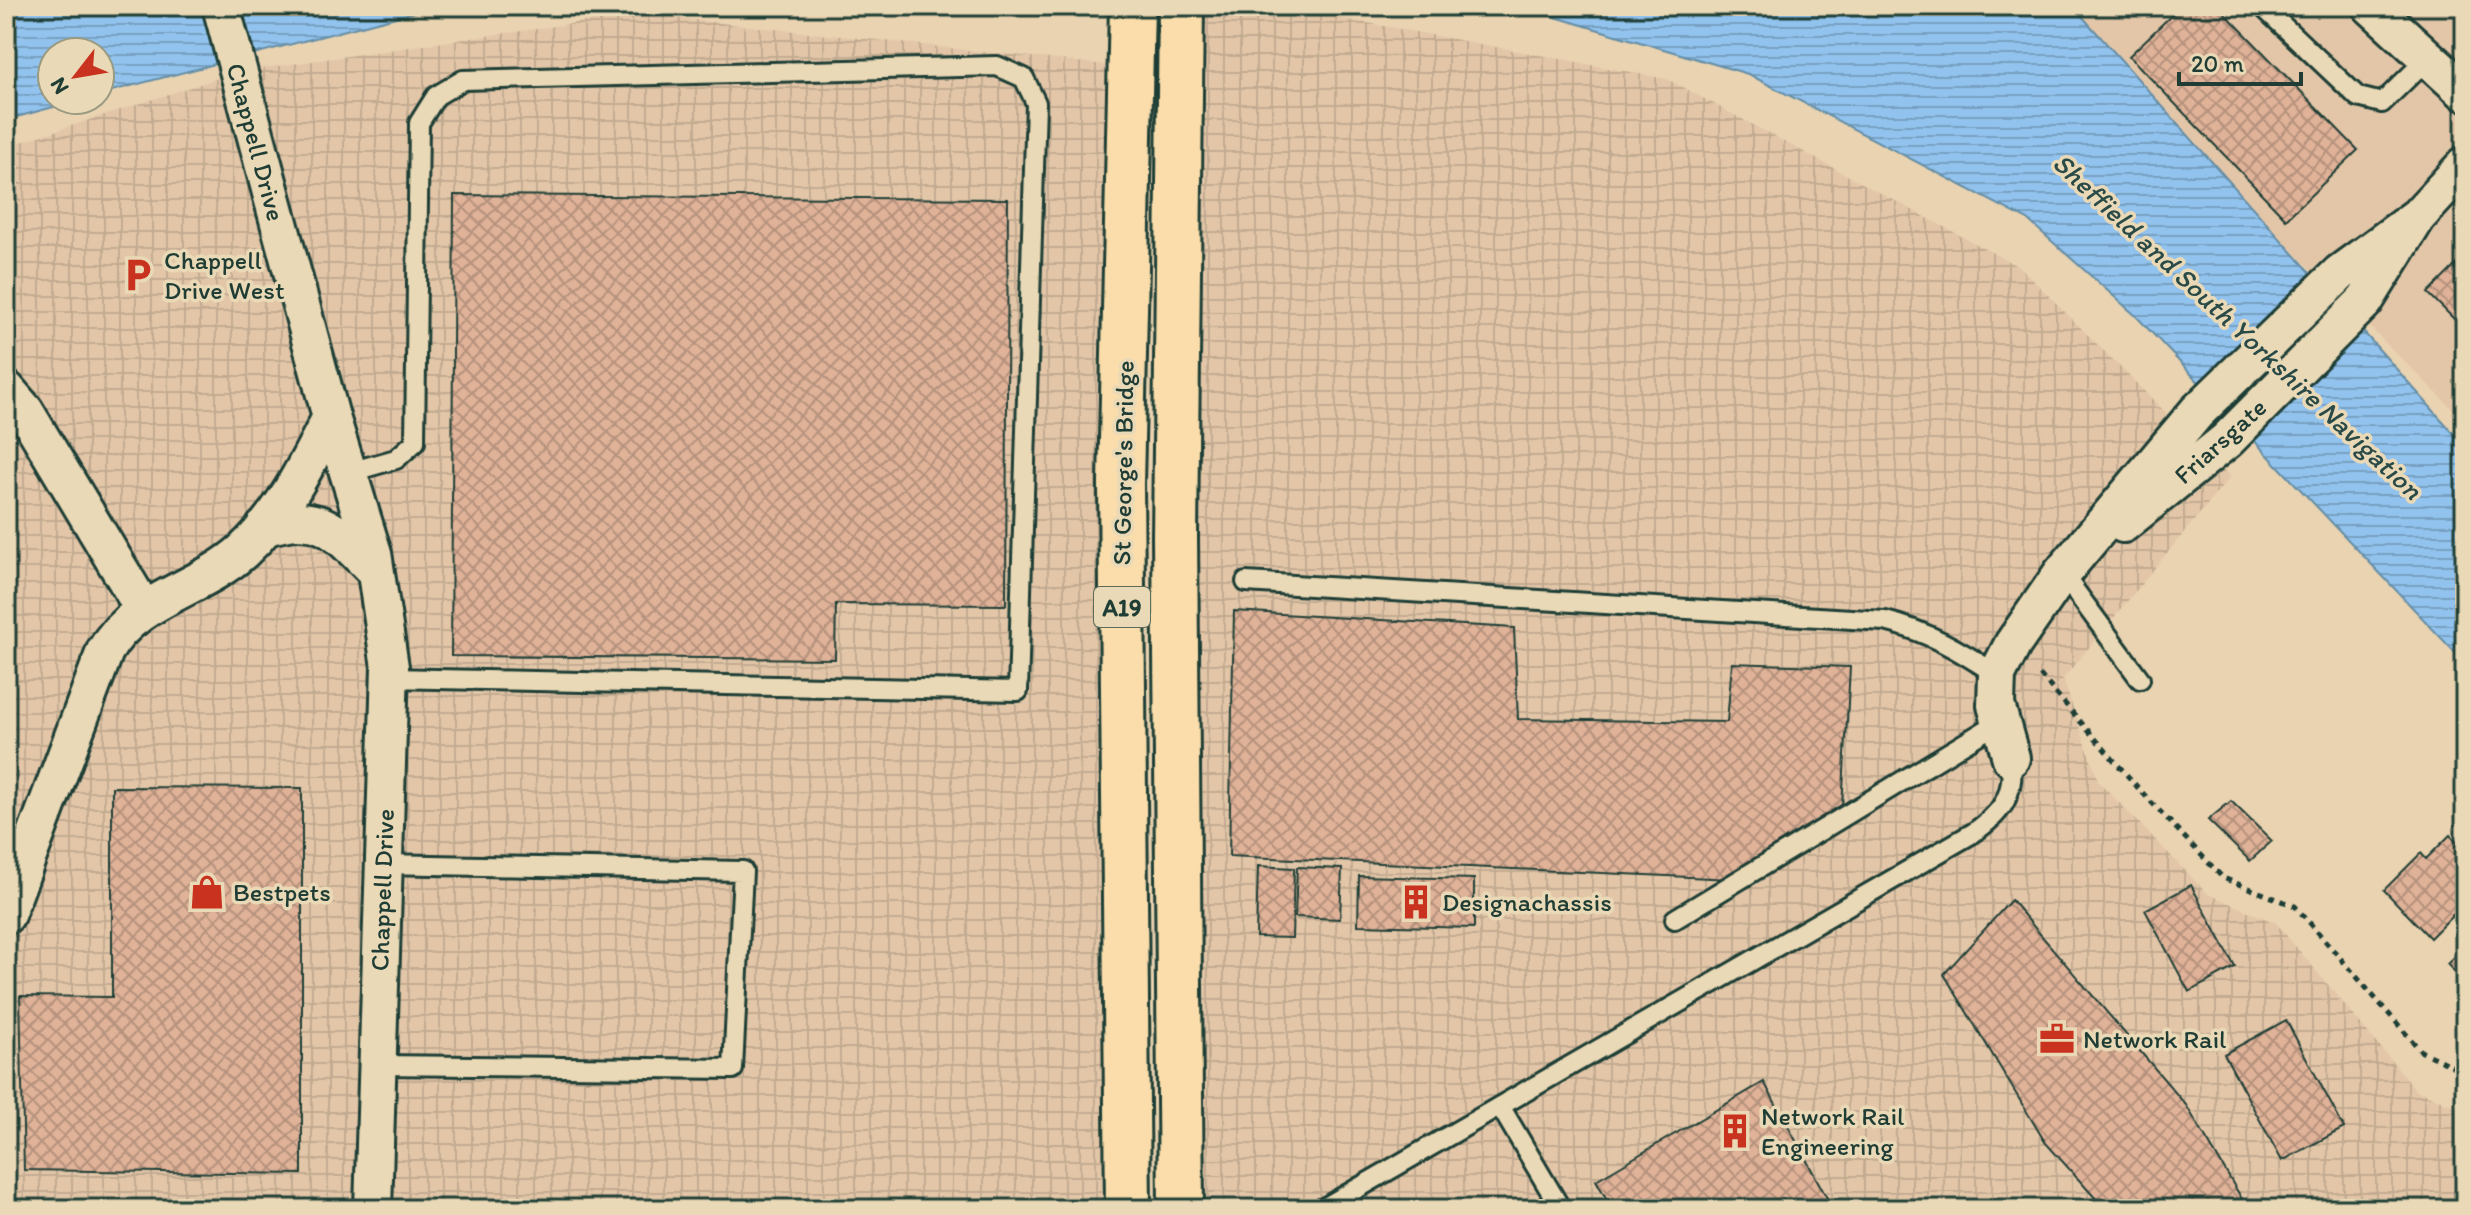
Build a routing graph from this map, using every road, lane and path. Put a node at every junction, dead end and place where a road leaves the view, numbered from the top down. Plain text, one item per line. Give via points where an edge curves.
1 (221, 6) edge
2 (1132, 6) edge
3 (1181, 6) edge
4 (2262, 6) edge
5 (2371, 6) edge
6 (2428, 58) junction
7 (2465, 92) edge
8 (2465, 165) edge
9 (2418, 216) junction
10 (6, 389) edge
11 (331, 417) junction
12 (350, 472) junction
13 (264, 528) junction
14 (376, 572) junction
15 (2062, 573) junction
16 (1246, 582) dead end
17 (144, 610) junction
18 (2005, 660) junction
19 (389, 678) junction
20 (2140, 679) dead end
21 (2001, 721) junction
22 (2011, 758) joint
23 (383, 864) junction
24 (6, 915) edge
25 (1675, 919) dead end
26 (377, 1065) junction
27 (2465, 1072) edge
28 (1500, 1106) junction
29 (373, 1209) edge
30 (1128, 1209) edge
31 (1181, 1209) edge
32 (1322, 1209) edge
33 (1561, 1209) edge

1 - 11 street, Chappell Drive
2 - 30 highway, St George's Bridge / A19 via 1121,484
3 - 31 highway, St George's Bridge / A19 via 1175,537
4 - 6 lane via 2358,97 2373,103 2382,103
5 - 6 street
6 - 7 street
8 - 9 street, Friarsgate
9 - 15 street, Friarsgate via 2340,273 2197,412
9 - 15 street, Friarsgate via 2365,301 2227,440
10 - 17 street via 33,423
11 - 12 street, Chappell Drive
11 - 13 street via 288,502
12 - 14 street, Chappell Drive
12 - 19 lane via 396,459 415,442 417,135 436,96 463,80 997,66 1024,78 1036,103 1018,691
13 - 14 street via 289,520 317,520
13 - 17 street via 219,569
14 - 19 street, Chappell Drive
15 - 18 street, Friarsgate
15 - 20 lane
16 - 18 lane via 1885,621
17 - 24 street via 117,631 105,651
18 - 21 street via 1994,689
18 - 27 path via 2223,878 2295,906 2422,1052
19 - 23 street, Chappell Drive
21 - 22 street
21 - 25 lane
22 - 28 lane via 2014,780 2009,797 1973,833
23 - 26 street, Chappell Drive
23 - 26 lane via 743,871 733,1069
26 - 29 street, Chappell Drive
28 - 32 lane
28 - 33 lane

